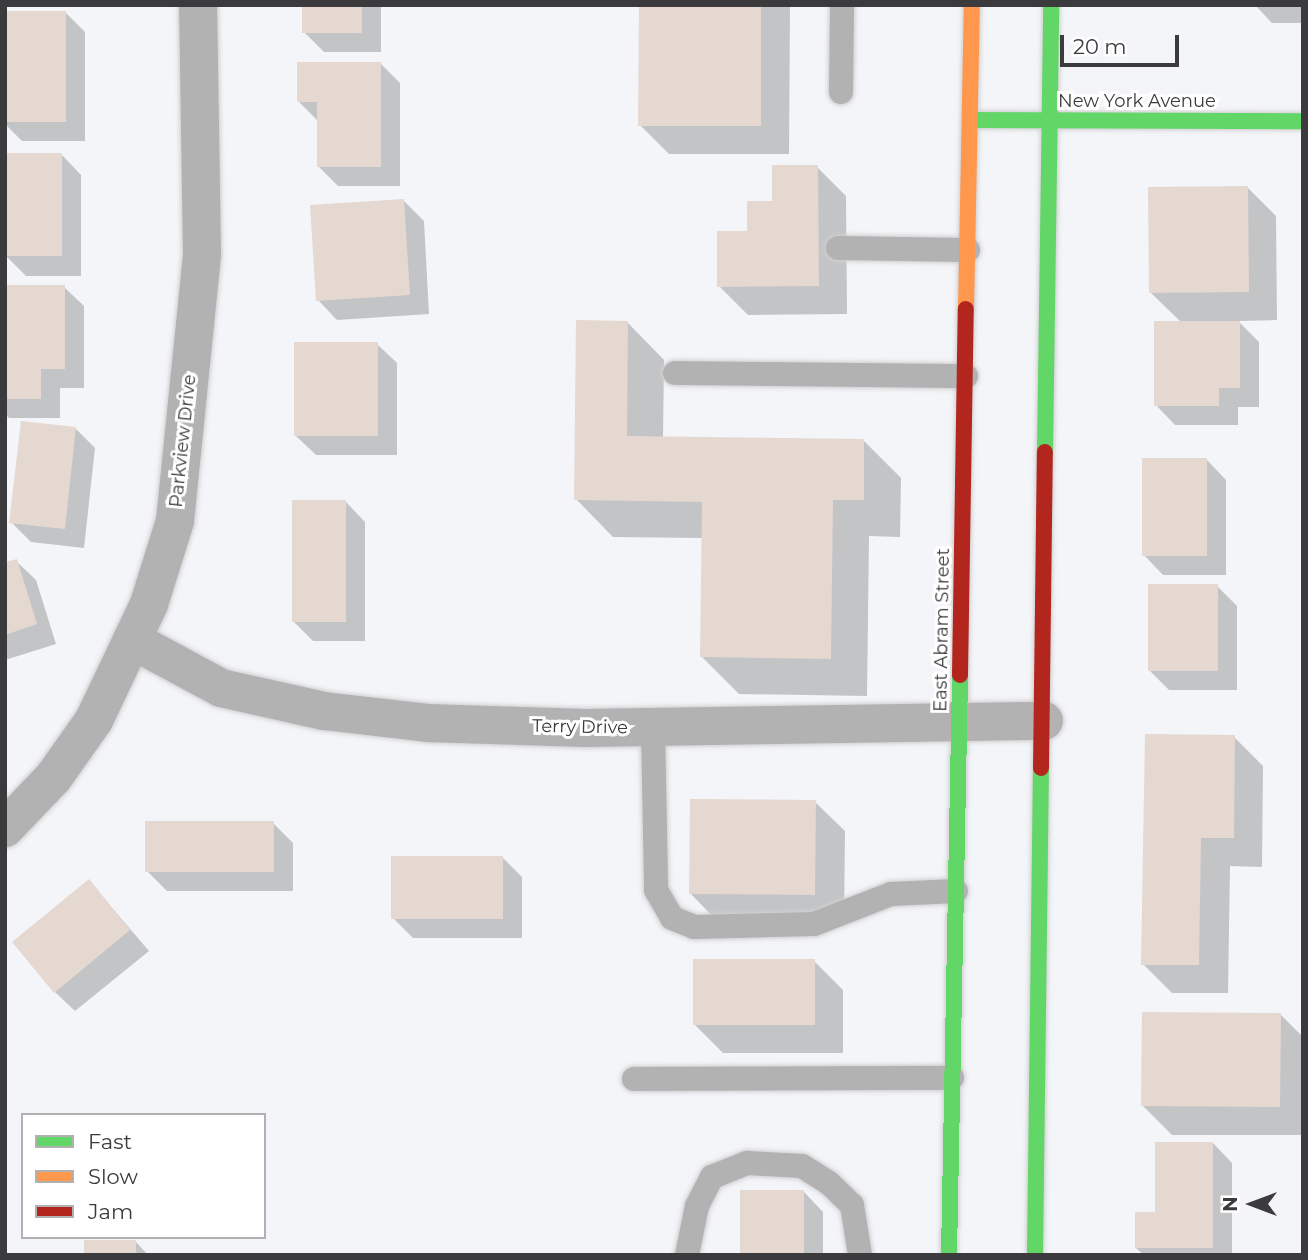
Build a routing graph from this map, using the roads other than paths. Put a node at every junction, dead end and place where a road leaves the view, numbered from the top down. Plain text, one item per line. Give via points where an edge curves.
1 (198, 5) edge
2 (842, 5) edge
3 (972, 5) edge
4 (1051, 5) edge
5 (841, 92) dead end
6 (971, 120) junction
7 (1050, 120) junction
8 (1303, 121) edge
9 (838, 248) dead end
10 (968, 250) junction
11 (675, 373) dead end
12 (966, 376) junction
13 (132, 639) junction
14 (1044, 721) junction
15 (960, 723) junction
16 (653, 727) junction
17 (5, 828) edge
18 (956, 891) junction
19 (952, 1078) junction
20 (634, 1079) dead end
21 (687, 1255) edge
22 (860, 1255) edge
23 (949, 1255) edge
24 (1035, 1255) edge

1 - 13 street, Parkview Drive via 202,254 175,521 149,604
2 - 5 lane
3 - 6 main road, East Abram Street
4 - 7 main road
6 - 7 main road, New York Avenue
6 - 10 main road, East Abram Street
7 - 8 main road, New York Avenue
7 - 14 main road
9 - 10 lane
10 - 12 main road, East Abram Street
11 - 12 lane
12 - 15 main road, East Abram Street
13 - 16 street, Terry Drive via 222,688 324,711 427,723
13 - 17 street, Parkview Drive via 94,720 53,778
14 - 15 street, Terry Drive
14 - 24 main road
15 - 16 street, Terry Drive
15 - 18 main road, East Abram Street
16 - 18 lane via 656,890 672,918 694,927 814,924 891,894
18 - 19 main road, East Abram Street
19 - 20 lane
19 - 23 main road, East Abram Street
21 - 22 lane via 696,1206 712,1177 747,1163 802,1166 829,1183 852,1205

